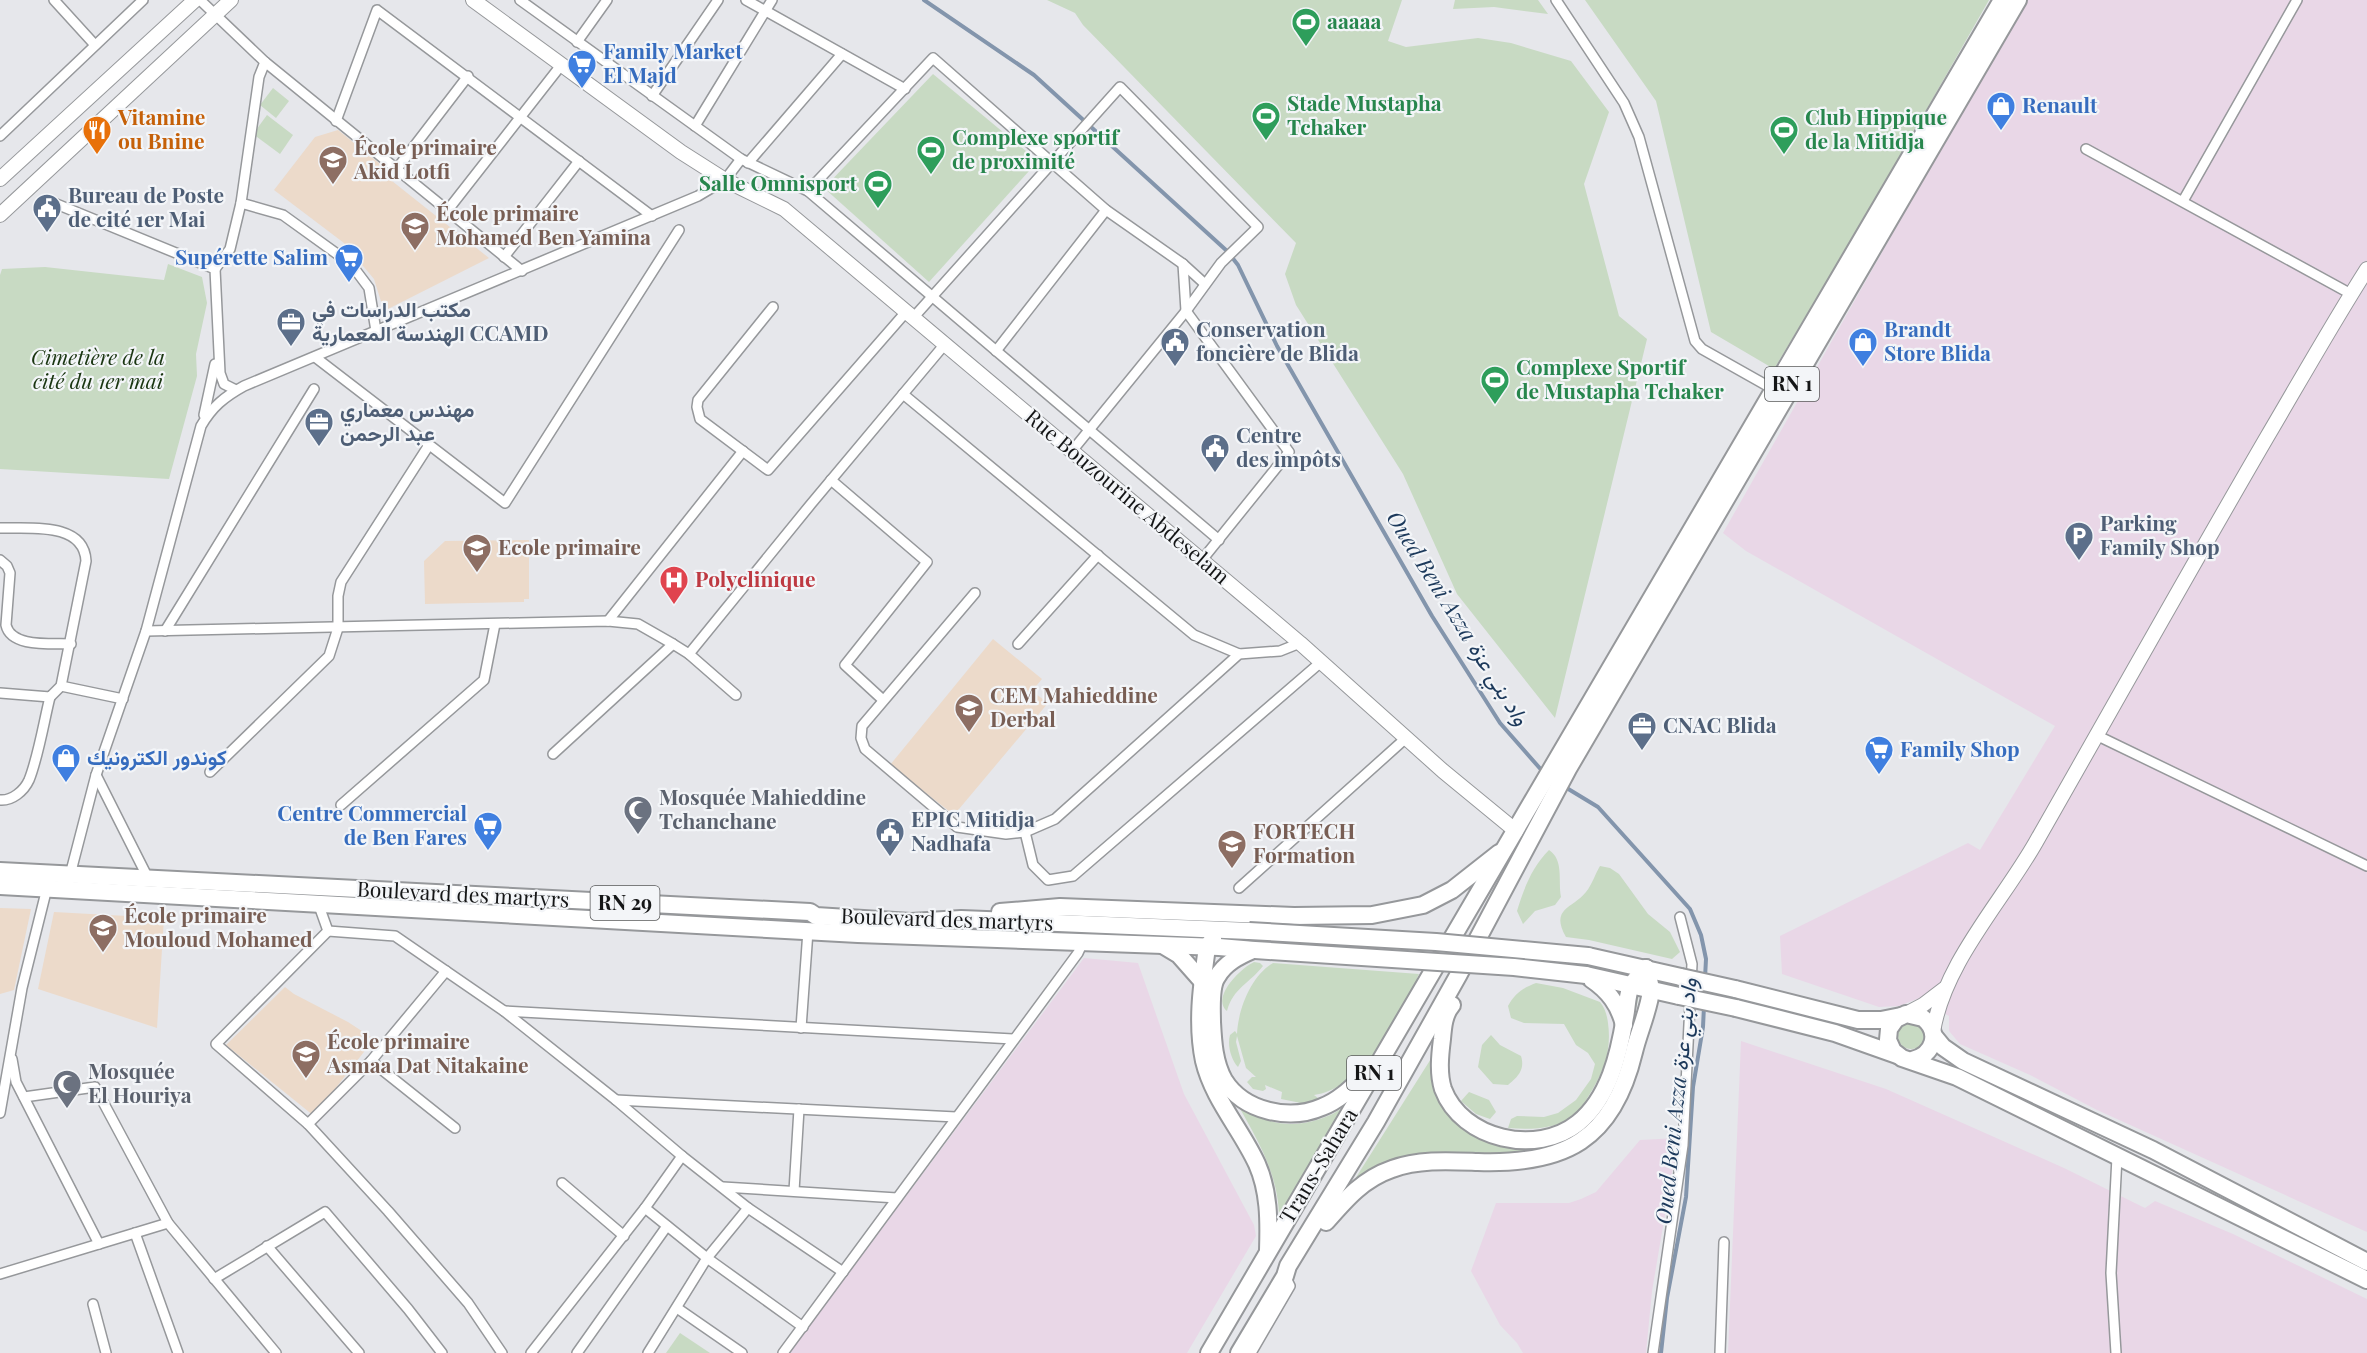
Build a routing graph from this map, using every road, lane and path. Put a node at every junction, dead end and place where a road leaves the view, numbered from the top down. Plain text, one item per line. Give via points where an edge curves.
1 (54, 0) edge
2 (143, 0) edge
3 (195, 0) edge
4 (200, 0) edge
5 (231, 0) edge
6 (473, 0) edge
7 (520, 0) edge
8 (607, 0) edge
9 (718, 0) edge
10 (746, 0) edge
11 (772, 0) edge
12 (1556, 0) edge
13 (2002, 0) edge
14 (2018, 0) edge
15 (2297, 0) edge
16 (766, 11) junction
17 (215, 16) junction
18 (577, 42) junction
19 (95, 45) junction
20 (842, 54) junction
21 (265, 62) junction
22 (562, 64) junction
23 (468, 76) junction
24 (905, 88) junction
25 (652, 96) junction
26 (520, 116) junction
27 (336, 121) junction
28 (695, 126) junction
29 (0, 136) edge
30 (2086, 149) dead end
31 (579, 161) junction
32 (744, 161) junction
33 (1052, 162) junction
34 (396, 170) junction
35 (0, 179) edge
36 (724, 180) junction
37 (808, 191) junction
38 (2182, 201) junction
39 (54, 203) dead end
40 (241, 203) junction
41 (1106, 210) junction
42 (447, 211) junction
43 (0, 215) edge
44 (652, 216) junction
45 (679, 230) dead end
46 (504, 257) junction
47 (1183, 264) junction
48 (215, 268) junction
49 (2367, 269) edge
50 (522, 271) junction
51 (1205, 284) junction
52 (2351, 294) junction
53 (932, 296) junction
54 (773, 307) dead end
55 (1186, 310) junction
56 (909, 315) junction
57 (376, 331) junction
58 (945, 344) junction
59 (217, 350) junction
60 (996, 351) junction
61 (315, 357) junction
62 (314, 389) dead end
63 (1773, 389) junction
64 (236, 390) junction
65 (903, 394) junction
66 (201, 426) junction
67 (1089, 430) junction
68 (429, 445) junction
69 (743, 451) junction
70 (1072, 451) junction
71 (831, 480) junction
72 (0, 528) edge
73 (1219, 540) junction
74 (1098, 555) junction
75 (1202, 560) junction
76 (0, 561) edge
77 (975, 593) dead end
78 (608, 621) junction
79 (495, 624) junction
80 (338, 628) junction
81 (146, 631) junction
82 (165, 631) junction
83 (1300, 643) junction
84 (71, 644) junction
85 (673, 644) junction
86 (1018, 644) dead end
87 (689, 654) junction
88 (1239, 654) junction
89 (1321, 662) junction
90 (61, 686) junction
91 (0, 693) edge
92 (736, 695) dead end
93 (50, 697) junction
94 (123, 699) junction
95 (883, 700) junction
96 (2096, 735) junction
97 (1406, 738) junction
98 (554, 754) dead end
99 (1563, 764) junction
100 (210, 772) dead end
101 (96, 775) junction
102 (1545, 796) junction
103 (0, 800) edge
104 (341, 805) dead end
105 (1025, 832) junction
106 (1513, 838) junction
107 (2367, 866) edge
108 (0, 871) edge
109 (70, 875) junction
110 (149, 880) junction
111 (0, 886) edge
112 (47, 888) junction
113 (318, 888) junction
114 (1239, 888) dead end
115 (318, 905) junction
116 (1680, 916) dead end
117 (961, 919) junction
118 (328, 931) junction
119 (808, 931) junction
120 (1212, 940) junction
121 (1083, 942) junction
122 (1164, 946) junction
123 (1255, 950) junction
124 (1646, 968) junction
125 (446, 970) junction
126 (1459, 974) junction
127 (1586, 975) junction
128 (1209, 980) junction
129 (1631, 986) junction
130 (1945, 987) junction
131 (1651, 990) junction
132 (504, 1011) junction
133 (1904, 1015) junction
134 (1624, 1025) junction
135 (801, 1028) junction
136 (1933, 1034) junction
137 (1013, 1039) junction
138 (11, 1054) junction
139 (1385, 1055) junction
140 (1905, 1057) junction
141 (371, 1060) junction
142 (24, 1097) junction
143 (616, 1100) junction
144 (798, 1109) junction
145 (0, 1113) edge
146 (956, 1117) junction
147 (308, 1124) junction
148 (455, 1128) dead end
149 (682, 1156) junction
150 (2116, 1157) junction
151 (562, 1183) dead end
152 (723, 1187) junction
153 (794, 1191) junction
154 (897, 1198) junction
155 (645, 1208) junction
156 (748, 1208) junction
157 (168, 1223) junction
158 (667, 1226) junction
159 (135, 1233) junction
160 (624, 1236) junction
161 (1724, 1242) dead end
162 (99, 1244) junction
163 (267, 1246) junction
164 (1268, 1251) junction
165 (707, 1258) junction
166 (2367, 1262) edge
167 (1287, 1271) junction
168 (843, 1272) junction
169 (0, 1274) edge
170 (214, 1279) junction
171 (2367, 1280) edge
172 (93, 1304) dead end
173 (677, 1308) junction
174 (803, 1327) junction
175 (106, 1353) edge
176 (178, 1353) edge
177 (276, 1353) edge
178 (359, 1353) edge
179 (442, 1353) edge
180 (502, 1353) edge
181 (531, 1353) edge
182 (577, 1353) edge
183 (648, 1353) edge
184 (742, 1353) edge
185 (783, 1353) edge
186 (1209, 1353) edge
187 (1239, 1353) edge
188 (1251, 1353) edge
189 (1653, 1353) edge
190 (1720, 1353) edge
191 (2116, 1353) edge

1 - 19 street
2 - 19 street
3 - 35 street
4 - 17 street
5 - 17 street
6 - 22 street, Rue Bouzourine Abdeselam
7 - 18 street
8 - 18 street
9 - 25 street
10 - 16 street
11 - 16 street
12 - 63 street via 1632,119 1695,340 1702,349
13 - 63 highway, RN 1
14 - 99 highway, RN 1
15 - 38 street
16 - 20 street
16 - 28 street
17 - 21 street
17 - 43 street
18 - 25 street
19 - 29 street
20 - 24 street
20 - 32 street
21 - 27 street
21 - 40 street via 259,77
22 - 26 street
22 - 36 street, Rue Bouzourine Abdeselam
23 - 26 street
23 - 27 street via 377,10
23 - 34 street
24 - 33 street via 933,58
24 - 37 street
25 - 28 street
26 - 31 street
26 - 42 street
27 - 34 street
28 - 32 street
30 - 38 street
31 - 44 street
31 - 46 street
32 - 36 street
32 - 37 street
33 - 41 street
33 - 51 street via 1120,87 1258,227
33 - 53 street
34 - 42 street
36 - 44 street via 699,196
36 - 56 street, Rue Bouzourine Abdeselam via 784,209
37 - 53 street
38 - 52 street
39 - 48 street
40 - 48 street via 230,249
40 - 57 street via 283,215 351,264 369,288
41 - 47 street
41 - 60 street
42 - 46 street
44 - 50 street
45 - 68 street via 505,503
46 - 50 street
47 - 51 street
47 - 55 street
48 - 59 street
49 - 52 street
50 - 57 street
51 - 55 street
52 - 96 street
53 - 56 street
53 - 60 street
54 - 69 street via 698,400 700,419
55 - 67 street
55 - 73 street via 1289,452
56 - 58 street, Rue Bouzourine Abdeselam
56 - 69 street via 768,470
57 - 61 street
58 - 65 street
58 - 70 street, Rue Bouzourine Abdeselam
59 - 64 street via 224,384
59 - 66 street
60 - 67 street
61 - 64 street
61 - 68 street
62 - 82 street
63 - 99 highway, RN 1
64 - 66 street via 211,409
65 - 71 street
65 - 74 street
66 - 81 street
67 - 70 street
67 - 73 street
68 - 80 street via 341,582
69 - 78 street
70 - 75 street, Rue Bouzourine Abdeselam
71 - 87 street
71 - 95 street via 927,562 846,665
72 - 84 street via 62,531 83,546 86,561
73 - 75 street
74 - 86 street
74 - 88 street via 1194,635
75 - 83 street, Rue Bouzourine Abdeselam
76 - 84 street via 10,573 7,633 22,641
77 - 95 street
78 - 79 street
78 - 85 street via 638,624
79 - 80 street
79 - 104 street via 484,680
80 - 82 street
80 - 100 street via 329,656
81 - 82 street
81 - 94 street
83 - 88 street via 1280,651
83 - 89 street, Rue Bouzourine Abdeselam
84 - 90 street
85 - 87 street
85 - 98 street
87 - 92 street
88 - 105 street via 1055,819
89 - 97 street, Rue Bouzourine Abdeselam
89 - 105 street via 1073,876 1048,880 1033,865
90 - 93 street
90 - 94 street
91 - 93 street
93 - 103 street via 28,781 8,801
94 - 101 street
95 - 105 street via 862,726 865,749 957,828 1006,834
96 - 107 street
96 - 130 street via 2033,847
97 - 106 street, Rue Bouzourine Abdeselam
97 - 114 street
99 - 102 highway, RN 1
101 - 109 street
101 - 110 street
102 - 106 highway, Trans-Sahara / RN 1
102 - 126 highway, RN 1
106 - 117 highway via 1452,890 1423,905 1372,915 1060,907
106 - 139 highway, Trans-Sahara / RN 1
108 - 109 highway, Boulevard des martyrs / RN 29
109 - 110 highway, Boulevard des martyrs / RN 29
110 - 113 highway, Boulevard des martyrs / RN 29
111 - 112 highway, Boulevard des martyrs / RN 29
112 - 115 highway, Boulevard des martyrs / RN 29
112 - 138 street via 22,988
113 - 115 street
113 - 117 highway, Boulevard des martyrs / RN 29 via 810,912 816,916 911,922
115 - 118 street
115 - 119 highway, Boulevard des martyrs / RN 29
116 - 189 street via 1692,964 1683,1145
117 - 120 highway, Boulevard des martyrs / RN 29
118 - 125 street via 395,936
118 - 147 street via 216,1044
119 - 121 highway, Boulevard des martyrs / RN 29
119 - 135 street
120 - 122 highway, Boulevard des martyrs / RN 29
120 - 123 highway
120 - 124 highway, bridge via 1249,930 1436,942 1588,956
120 - 128 highway
121 - 122 highway, Boulevard des martyrs / RN 29
121 - 137 street
122 - 128 highway
123 - 127 highway, bridge
123 - 128 highway via 1238,956
124 - 129 highway
124 - 131 highway
124 - 133 highway, bridge via 1858,1020
125 - 132 street
125 - 141 street
126 - 134 highway via 1444,1025 1440,1064 1443,1089 1467,1120 1503,1139 1536,1140 1564,1132 1581,1121 1616,1064
126 - 167 highway, RN 1
127 - 129 highway
127 - 134 highway via 1611,997
128 - 139 highway via 1215,1058 1224,1080 1252,1104 1271,1112 1298,1115 1323,1107 1342,1096
128 - 164 highway via 1199,1018 1204,1062 1257,1163 1267,1202
129 - 131 highway
129 - 134 highway
130 - 133 street
130 - 136 street
131 - 140 highway, bridge via 1835,1033
131 - 167 highway via 1629,1075 1601,1123 1586,1137 1561,1153 1527,1162 1423,1162 1393,1168 1351,1193
132 - 135 street
132 - 143 street
133 - 136 highway via 1923,1018
133 - 140 highway via 1892,1024 1888,1034 1890,1046
135 - 137 street
136 - 140 highway via 1928,1052 1921,1057
136 - 166 highway via 1942,1047 1963,1061 2153,1150
137 - 146 street
138 - 142 street via 16,1082
138 - 145 street
139 - 164 highway, Trans-Sahara / RN 1
140 - 150 highway via 1958,1077
141 - 147 street
141 - 148 street
142 - 157 street via 95,1087
142 - 162 street
143 - 144 street
143 - 149 street
144 - 146 street
144 - 153 street
146 - 154 street
147 - 180 street via 468,1303
149 - 152 street
149 - 155 street
150 - 171 highway
150 - 191 street via 2111,1273
151 - 160 street
152 - 153 street
152 - 156 street
153 - 154 street
154 - 168 street
155 - 158 street
155 - 160 street
156 - 165 street
156 - 168 street
157 - 159 street
157 - 170 street
158 - 165 street
158 - 182 street
159 - 162 street
159 - 176 street
160 - 181 street
161 - 190 street
162 - 169 street
163 - 170 street
163 - 178 street
163 - 179 street via 325,1212
164 - 186 highway, Trans-Sahara / RN 1
165 - 173 street
165 - 174 street
167 - 187 highway, RN 1
167 - 188 street via 1290,1286
168 - 174 street
170 - 177 street
172 - 175 street
173 - 183 street
173 - 184 street
174 - 185 street

